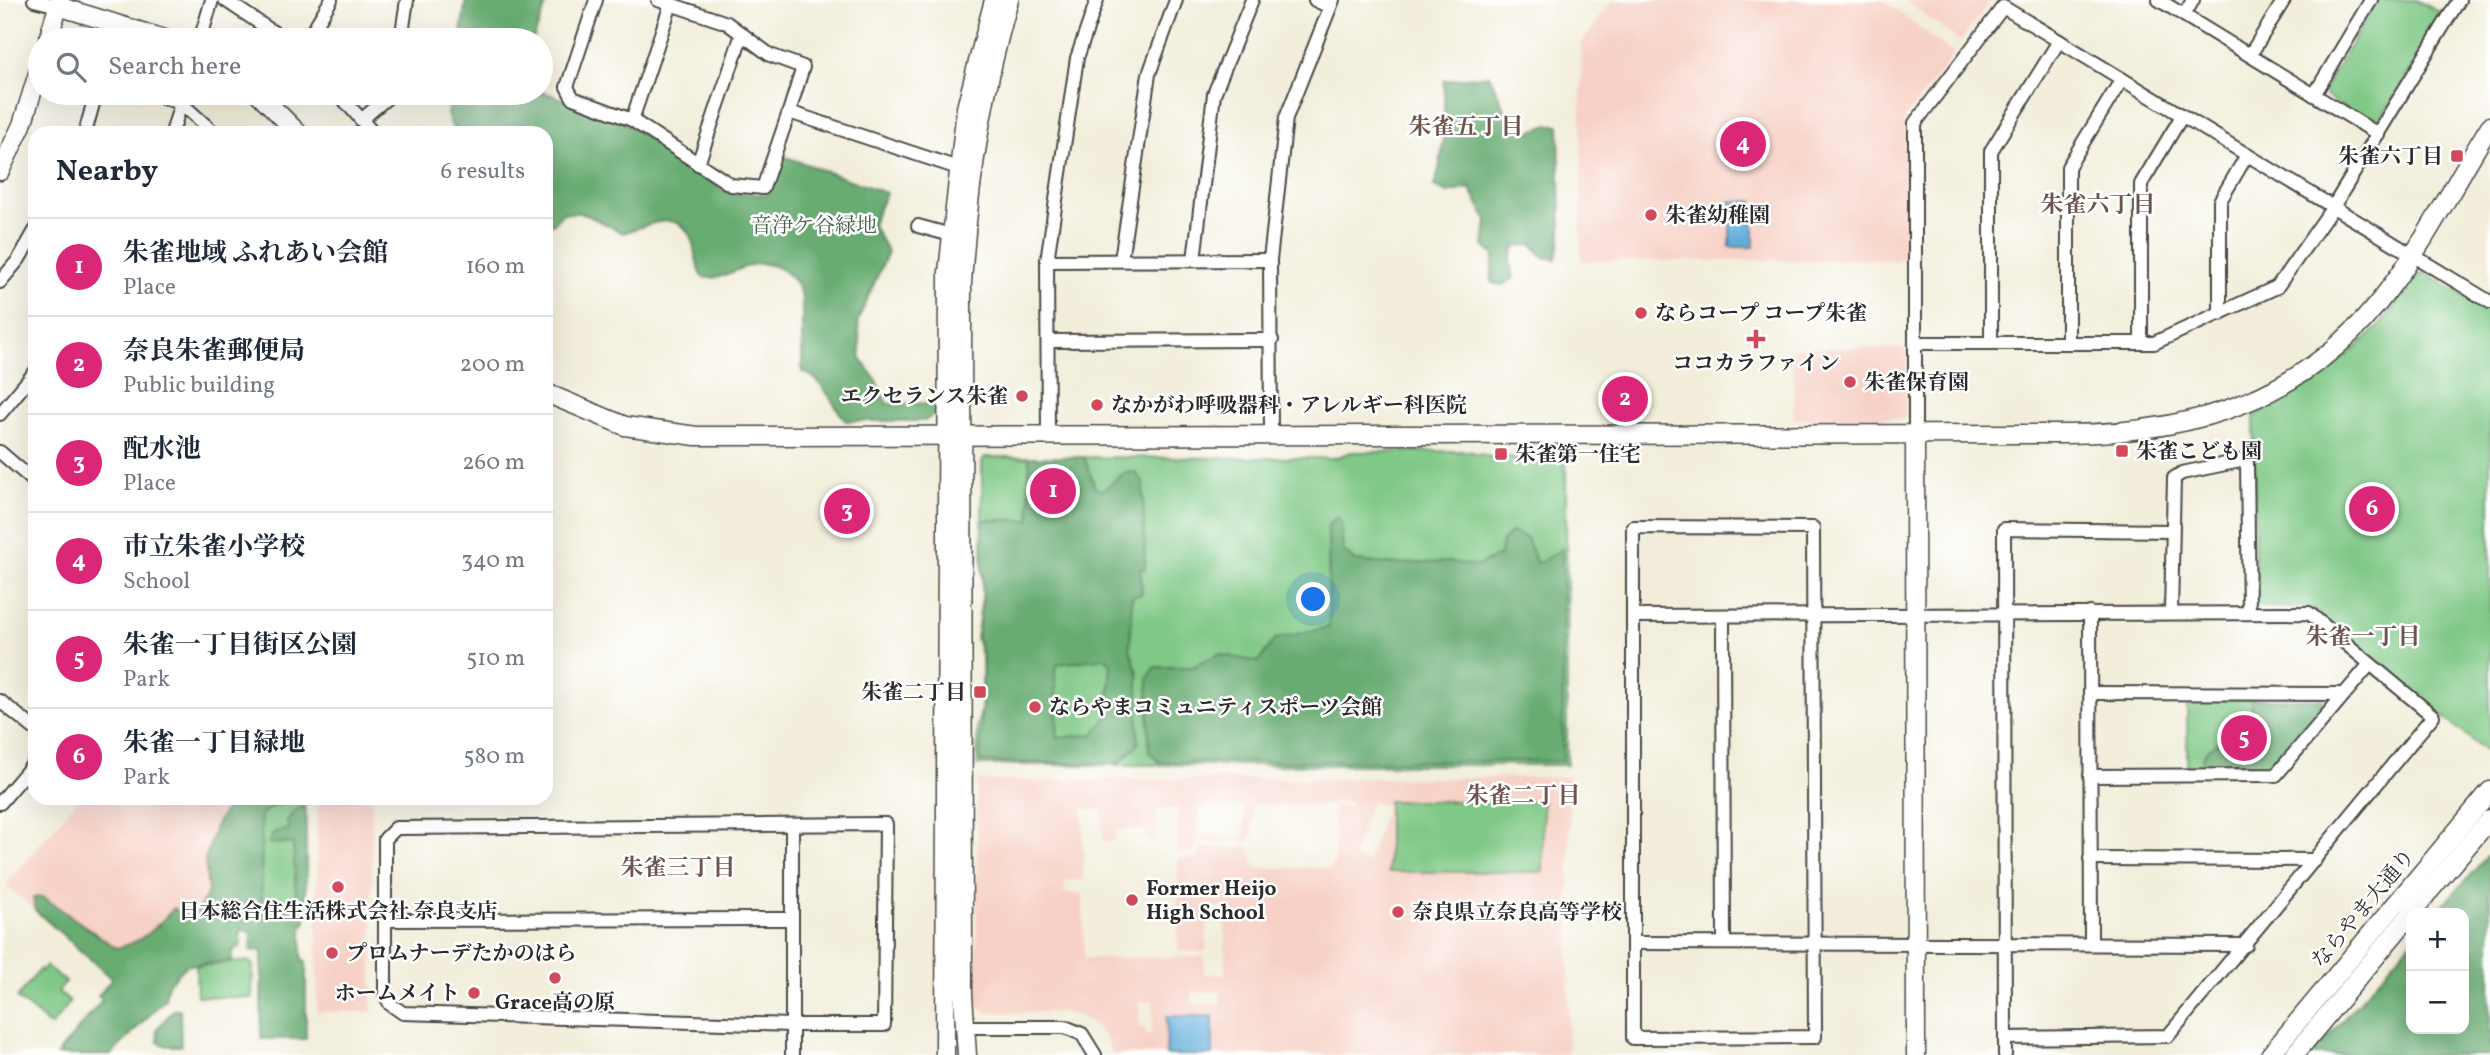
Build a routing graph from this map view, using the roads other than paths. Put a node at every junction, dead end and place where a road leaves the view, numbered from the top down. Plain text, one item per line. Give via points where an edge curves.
1 (34, 0) edge
2 (212, 0) edge
3 (225, 0) edge
4 (331, 0) edge
5 (407, 0) edge
6 (596, 0) edge
7 (994, 0) edge
8 (1009, 0) edge
9 (1097, 0) edge
10 (1176, 0) edge
11 (1252, 0) edge
12 (1315, 0) edge
13 (2159, 0) edge
14 (2193, 0) edge
15 (2284, 0) edge
16 (2371, 0) edge
17 (2459, 0) edge
18 (664, 2) edge
19 (59, 3) edge
20 (1331, 4) edge
21 (2184, 15) junction
22 (52, 28) edge
23 (133, 28) edge
24 (204, 28) edge
25 (267, 28) edge
26 (314, 28) edge
27 (403, 28) edge
28 (742, 34) junction
29 (2059, 41) junction
30 (2250, 55) junction
31 (2122, 79) junction
32 (2314, 94) junction
33 (28, 105) edge
34 (93, 105) edge
35 (181, 105) edge
36 (189, 105) edge
37 (270, 105) edge
38 (349, 105) edge
39 (379, 105) edge
40 (789, 112) junction
41 (2182, 116) junction
42 (362, 120) junction
43 (632, 120) junction
44 (87, 126) edge
45 (174, 126) edge
46 (208, 126) edge
47 (291, 126) edge
48 (367, 126) edge
49 (2490, 126) edge
50 (2378, 134) junction
51 (2248, 155) junction
52 (698, 164) junction
53 (958, 168) junction
54 (0, 172) edge
55 (2333, 207) junction
56 (918, 226) dead end
57 (951, 234) junction
58 (28, 243) edge
59 (2412, 256) junction
60 (1121, 260) junction
61 (1194, 260) junction
62 (1270, 260) junction
63 (1047, 261) junction
64 (0, 282) edge
65 (2490, 302) edge
66 (2220, 313) junction
67 (1272, 340) junction
68 (1048, 341) junction
69 (1991, 342) junction
70 (2141, 342) junction
71 (1916, 343) junction
72 (2068, 343) junction
73 (28, 380) edge
74 (553, 396) edge
75 (0, 414) edge
76 (1271, 435) junction
77 (1915, 435) junction
78 (1048, 436) junction
79 (955, 437) junction
80 (0, 452) edge
81 (28, 476) edge
82 (2172, 531) junction
83 (2249, 612) junction
84 (2090, 613) junction
85 (2171, 613) junction
86 (1814, 615) junction
87 (1914, 615) junction
88 (2005, 615) junction
89 (1633, 616) junction
90 (1723, 616) junction
91 (2370, 664) junction
92 (2090, 693) junction
93 (2343, 694) junction
94 (0, 701) edge
95 (28, 723) edge
96 (28, 770) edge
97 (2090, 776) junction
98 (2490, 791) edge
99 (0, 803) edge
100 (2490, 819) edge
101 (792, 827) junction
102 (2090, 859) junction
103 (2315, 860) junction
104 (2415, 908) edge
105 (792, 919) junction
106 (2406, 919) edge
107 (385, 920) junction
108 (1724, 942) junction
109 (1633, 943) junction
110 (1815, 943) junction
111 (1916, 943) junction
112 (2005, 943) junction
113 (2091, 944) junction
114 (2246, 945) junction
115 (791, 1025) junction
116 (967, 1027) junction
117 (2005, 1038) junction
118 (792, 1055) edge
119 (945, 1055) edge
120 (967, 1055) edge
121 (1095, 1055) edge
122 (1916, 1055) edge
123 (2005, 1055) edge
124 (2270, 1055) edge
125 (2294, 1055) edge

1 - 19 street
2 - 24 street
3 - 25 street
4 - 26 street
5 - 27 street
6 - 43 street via 567,87 573,98
7 - 53 street via 966,108
8 - 79 street via 979,122 967,206
9 - 63 street via 1077,58
10 - 60 street via 1149,74
11 - 61 street via 1214,94
12 - 20 street
13 - 21 street
14 - 21 street
15 - 30 street
16 - 32 street
17 - 50 street
18 - 28 street via 727,23
18 - 43 street
19 - 22 street
19 - 23 street
20 - 62 street via 1286,118
21 - 30 street
28 - 40 street via 770,55 803,67
28 - 52 street
29 - 31 street
29 - 69 street via 1991,151
29 - 71 street via 2003,7 1914,123
30 - 32 street
31 - 41 street
31 - 72 street via 2068,167
32 - 50 street
33 - 54 street
34 - 44 street
35 - 45 street
36 - 46 street
37 - 47 street
38 - 42 street
39 - 42 street
40 - 52 street via 763,188 731,185
40 - 53 street
41 - 51 street
41 - 70 street via 2141,184
42 - 48 street
43 - 52 street
49 - 59 street
50 - 55 street
51 - 55 street
51 - 66 street via 2220,201
53 - 57 street
55 - 59 street
55 - 66 street via 2277,287
56 - 57 street
57 - 79 street
58 - 64 street
59 - 65 street
59 - 77 street via 2368,315 2318,360 2269,392 2208,417 2130,433
60 - 61 street
60 - 63 street
61 - 62 street
62 - 67 street
63 - 68 street
66 - 70 street via 2154,343
67 - 68 street
67 - 76 street
68 - 78 street
69 - 71 street
69 - 72 street
70 - 72 street
71 - 77 street
73 - 75 street
74 - 79 street via 601,418 658,433
76 - 77 street
76 - 78 street
77 - 87 street
78 - 79 street
79 - 116 street
79 - 119 street
80 - 81 street
82 - 83 street via 2174,478 2215,466 2247,463
82 - 85 street
82 - 88 street via 2004,529
83 - 85 street
83 - 91 street via 2309,613
84 - 85 street
84 - 88 street
84 - 92 street
86 - 87 street
86 - 89 street via 1813,528 1633,527
86 - 90 street
86 - 110 street
87 - 88 street
87 - 111 street
88 - 112 street
89 - 90 street
89 - 109 street
90 - 108 street
91 - 93 street
91 - 103 street via 2433,716
92 - 93 street
92 - 97 street
93 - 97 street via 2276,775
94 - 95 street
96 - 99 street
97 - 102 street
98 - 124 street, ならやま大通り
100 - 104 street, ならやま大通り
101 - 105 street
101 - 107 street via 396,828 385,839
101 - 115 street via 886,824 886,838 884,1025
102 - 103 street
102 - 113 street
103 - 114 street
105 - 107 street
105 - 115 street
106 - 125 street, ならやま大通り
107 - 115 street via 385,994 403,1013
108 - 109 street
108 - 110 street
109 - 110 street via 1633,1038 1815,1037
110 - 111 street
111 - 112 street
111 - 122 street
112 - 113 street
112 - 117 street
113 - 114 street
114 - 117 street via 2168,1036
115 - 118 street
116 - 120 street
116 - 121 street via 1073,1029 1089,1041
117 - 123 street

